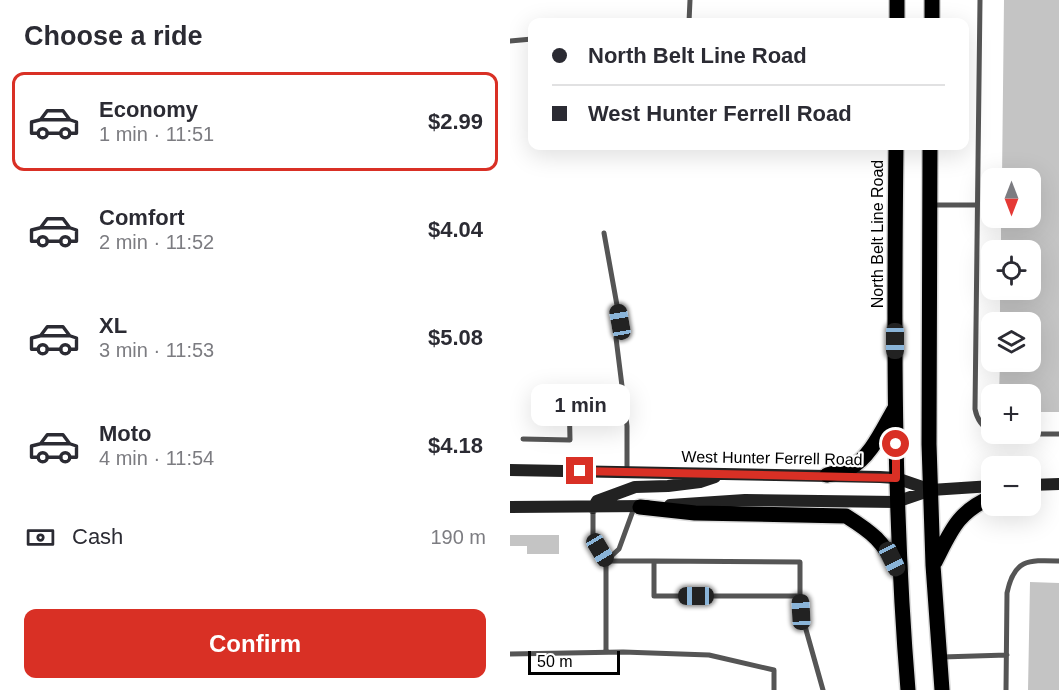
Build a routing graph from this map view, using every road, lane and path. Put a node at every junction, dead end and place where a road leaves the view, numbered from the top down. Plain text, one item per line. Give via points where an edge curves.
1 (690, 0) edge
2 (897, 0) edge
3 (932, 0) edge
4 (980, 0) edge
5 (691, 18) edge
6 (897, 18) edge
7 (932, 18) edge
8 (528, 39) edge
9 (510, 41) edge
10 (896, 150) edge
11 (930, 150) edge
12 (930, 206) junction
13 (977, 206) junction
14 (604, 233) dead end
15 (623, 393) junction
16 (895, 408) junction
17 (981, 424) edge
18 (1041, 434) edge
19 (1059, 434) edge
20 (523, 439) dead end
21 (510, 470) edge
22 (627, 472) junction
23 (724, 474) junction
24 (827, 475) junction
25 (896, 478) junction
26 (1041, 484) edge
27 (1059, 484) edge
28 (981, 487) edge
29 (931, 490) junction
30 (896, 502) junction
31 (981, 503) edge
32 (510, 507) edge
33 (637, 507) junction
34 (593, 508) junction
35 (606, 561) junction
36 (654, 561) junction
37 (1059, 561) edge
38 (933, 565) junction
39 (900, 575) junction
40 (800, 596) junction
41 (606, 652) junction
42 (510, 654) edge
43 (1006, 655) junction
44 (940, 657) junction
45 (774, 690) edge
46 (823, 690) edge
47 (908, 690) edge
48 (942, 690) edge
49 (1006, 690) edge

1 - 5 lane
2 - 6 main road
3 - 7 main road
4 - 13 lane
8 - 9 lane
10 - 16 main road, North Belt Line Road
11 - 12 main road
12 - 13 lane
12 - 29 main road
13 - 17 lane via 975,409
14 - 15 lane via 620,322 616,338
15 - 20 lane via 569,394 570,440
15 - 22 lane
16 - 24 main road via 861,460
16 - 25 main road, North Belt Line Road
18 - 19 lane
21 - 22 main road, West Hunter Ferrell Road
22 - 23 main road, West Hunter Ferrell Road
23 - 24 main road, West Hunter Ferrell Road
23 - 34 main road via 700,482 635,487 597,501
24 - 25 main road, West Hunter Ferrell Road
25 - 29 main road, West Hunter Ferrell Road
25 - 30 main road, North Belt Line Road
26 - 27 main road
28 - 29 main road
29 - 30 main road
29 - 38 main road
30 - 33 main road via 745,501
30 - 39 main road, North Belt Line Road
31 - 38 main road via 954,524
32 - 34 main road
33 - 34 main road
33 - 35 lane via 619,549
33 - 39 main road via 695,513 846,516 884,544
34 - 35 lane via 593,538
35 - 36 lane
35 - 41 lane
36 - 40 lane via 800,562
36 - 40 lane via 654,596
37 - 43 lane via 1036,560 1020,565 1010,578
38 - 44 main road
39 - 47 main road, North Belt Line Road
40 - 46 lane
41 - 42 lane
41 - 45 lane via 709,655 763,667 774,670
43 - 44 lane
43 - 49 lane
44 - 48 main road

